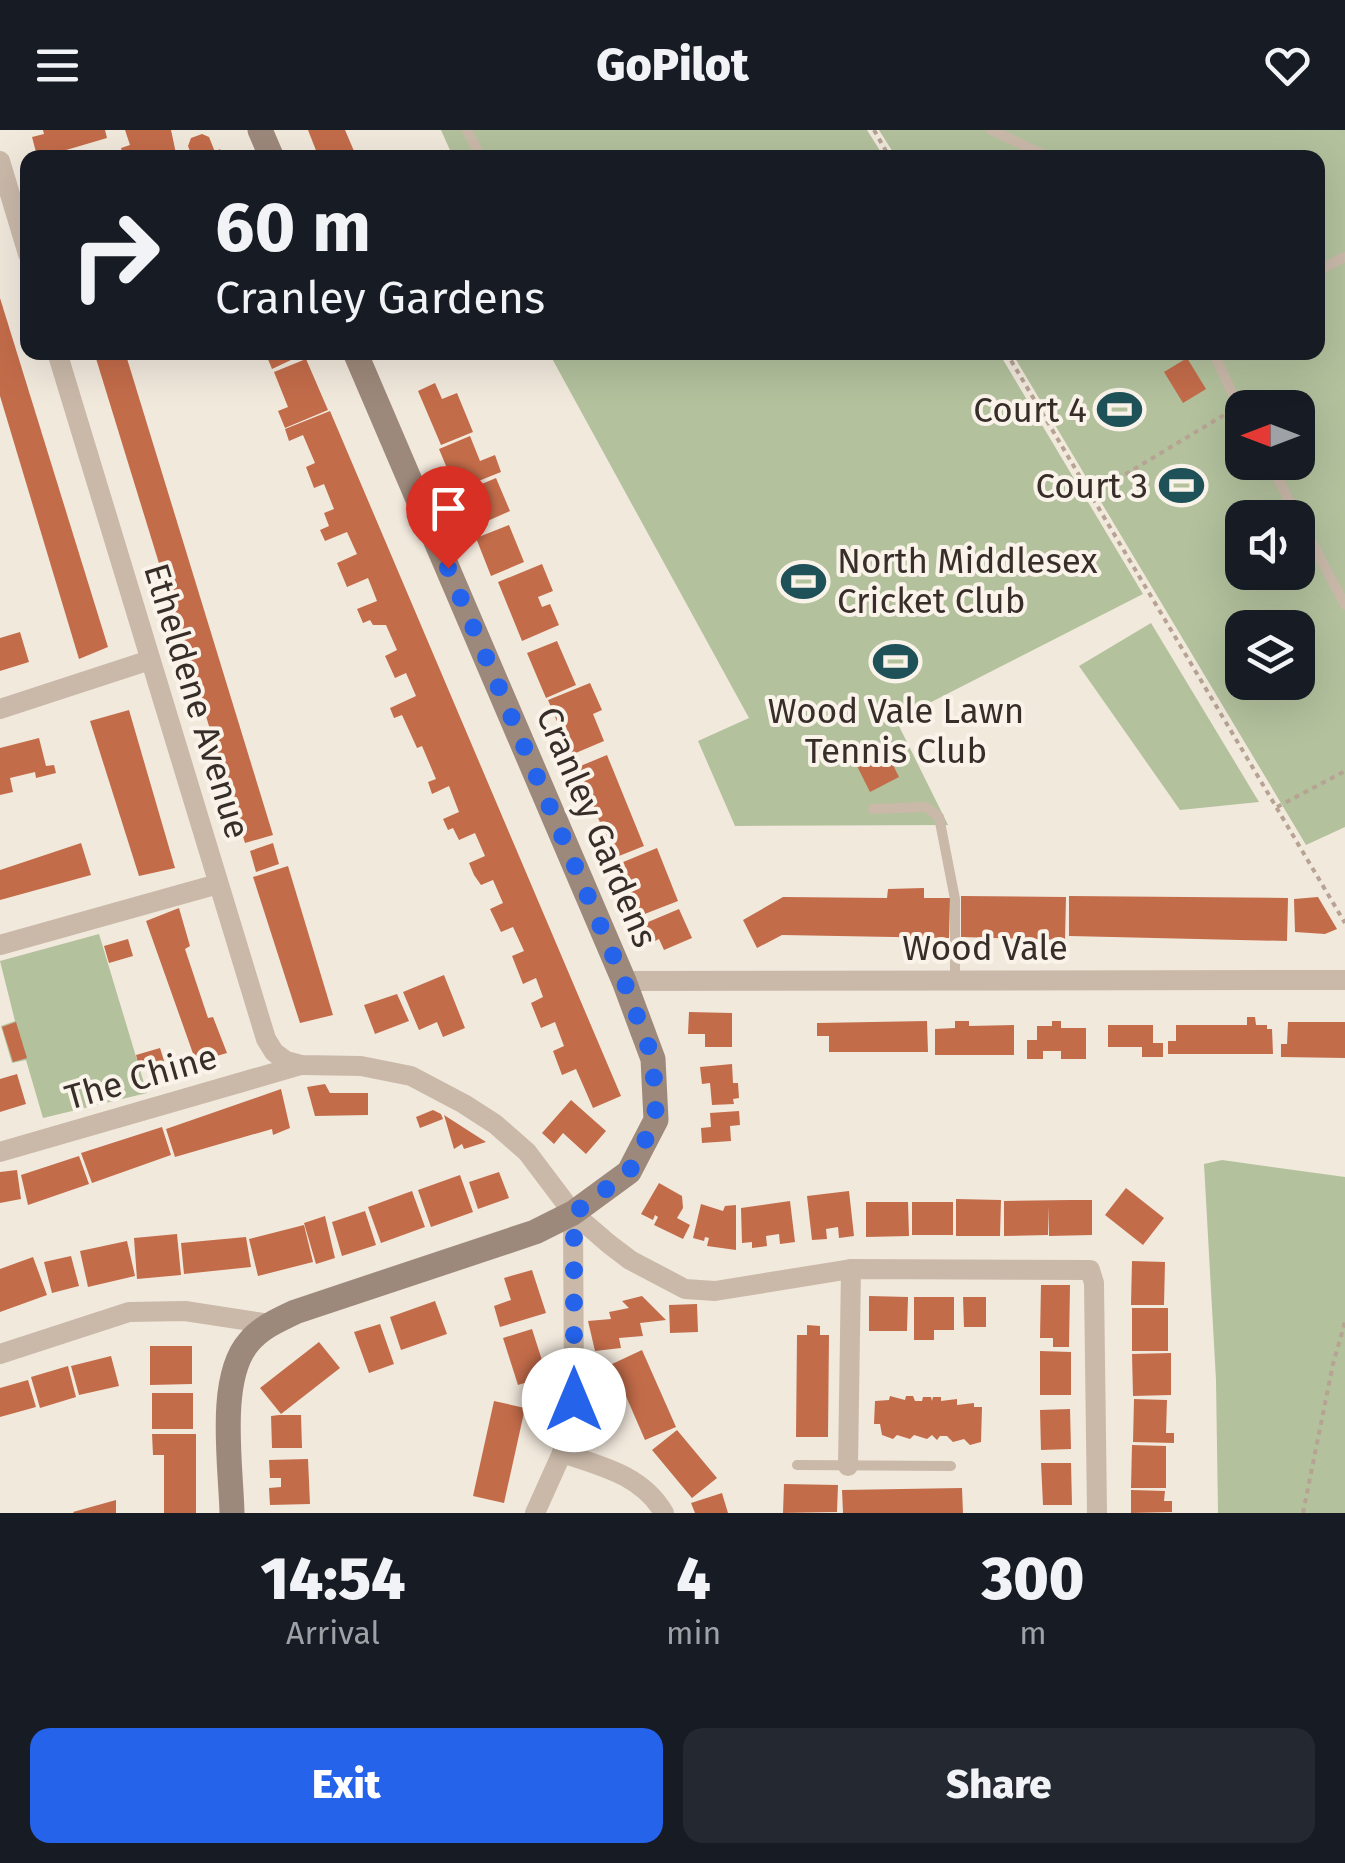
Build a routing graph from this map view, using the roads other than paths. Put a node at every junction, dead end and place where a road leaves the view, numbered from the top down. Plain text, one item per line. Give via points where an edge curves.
1 (1000, 132) edge
2 (1035, 150) edge
3 (0, 162) edge
4 (20, 228) edge
5 (59, 360) edge
6 (358, 360) edge
7 (1217, 360) edge
8 (1231, 390) edge
9 (1278, 480) edge
10 (1345, 605) edge
11 (150, 660) junction
12 (0, 708) edge
13 (872, 810) dead end
14 (218, 884) junction
15 (0, 945) edge
16 (1345, 980) edge
17 (624, 981) junction
18 (955, 981) junction
19 (294, 1064) junction
20 (0, 1152) edge
21 (574, 1213) junction
22 (852, 1269) junction
23 (270, 1324) junction
24 (0, 1354) edge
25 (562, 1453) junction
26 (797, 1465) dead end
27 (848, 1466) junction
28 (951, 1466) dead end
29 (232, 1513) edge
30 (535, 1513) edge
31 (664, 1513) edge
32 (1097, 1513) edge

1 - 2 lane
3 - 4 street
5 - 11 street, Etheldene Avenue
6 - 17 street, Cranley Gardens
7 - 8 lane
9 - 10 lane
11 - 12 street
11 - 14 street, Etheldene Avenue
13 - 18 lane via 926,807 939,817 955,899
14 - 15 street
14 - 19 street, Etheldene Avenue via 266,1039
16 - 18 street, Wood Vale
17 - 18 street, Wood Vale
17 - 21 street, Cranley Gardens via 653,1059 656,1120 629,1172
19 - 20 street, The Chine
19 - 21 street, The Chine via 411,1076 451,1097 526,1152
21 - 22 street, The Chine via 630,1260 685,1289 714,1291
21 - 23 street, Cranley Gardens
21 - 25 street via 574,1400
22 - 27 street
22 - 32 street, The Chine via 1090,1270
23 - 24 street via 129,1312
23 - 29 street, Cranley Gardens via 234,1368
25 - 30 street
25 - 31 street via 622,1472
26 - 27 lane
27 - 28 lane

